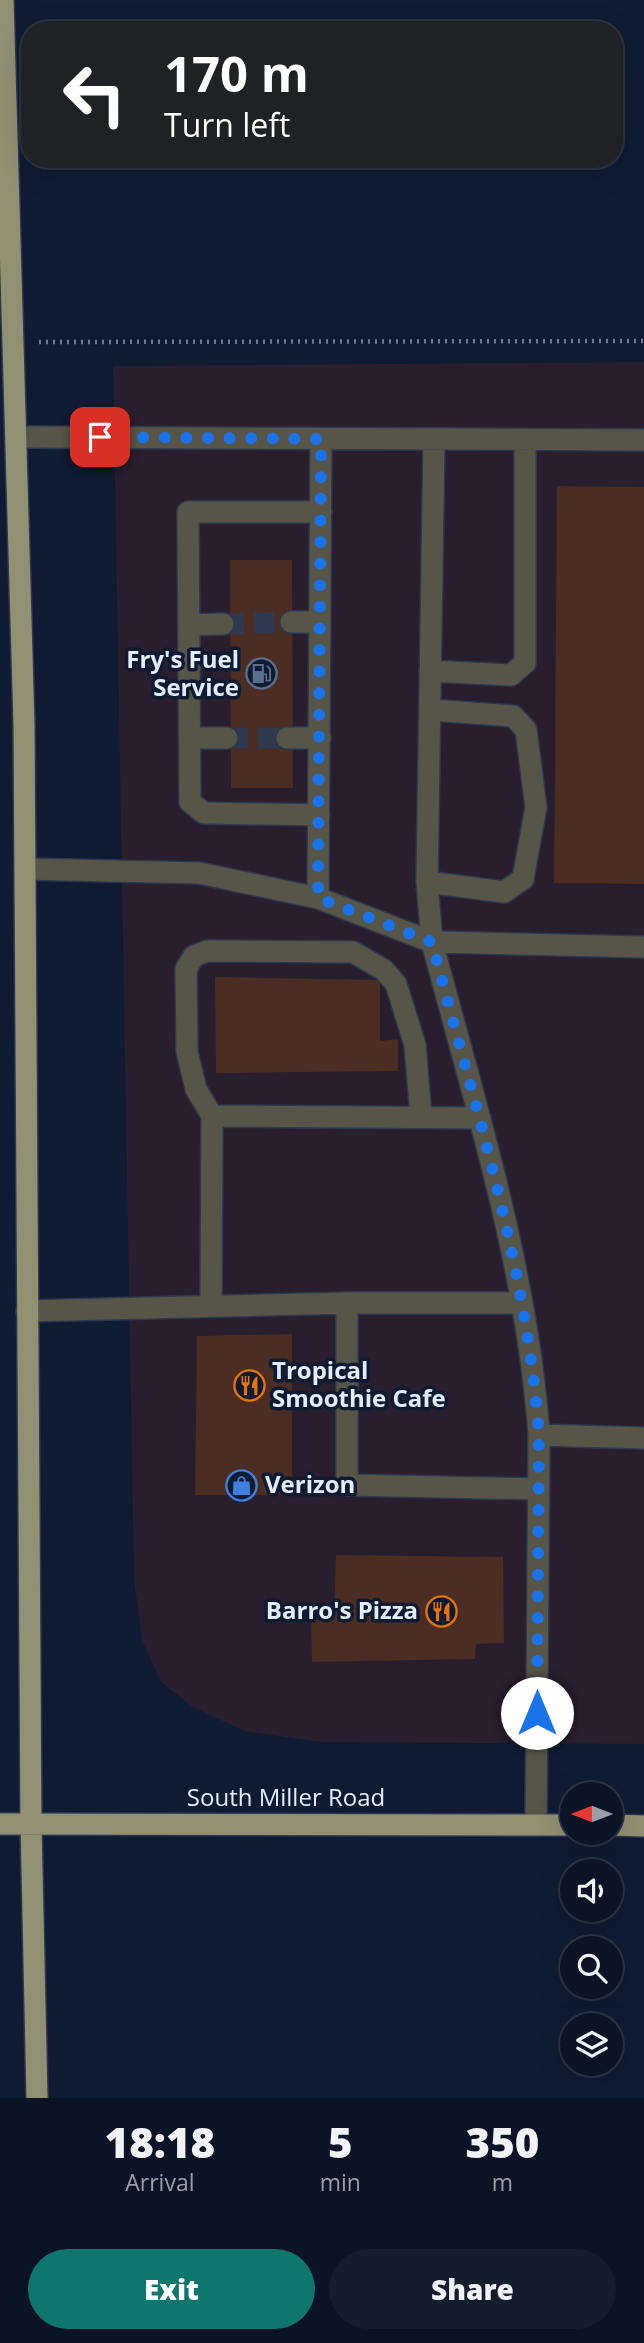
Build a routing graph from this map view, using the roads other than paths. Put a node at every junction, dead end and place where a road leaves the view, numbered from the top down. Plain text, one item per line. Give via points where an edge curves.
1 (3, 0) edge
2 (17, 437) junction
3 (321, 439) junction
4 (434, 439) junction
5 (525, 440) junction
6 (644, 440) edge
7 (321, 512) junction
8 (291, 622) tunnel mouth
9 (320, 622) junction
10 (223, 624) tunnel mouth
11 (190, 625) junction
12 (430, 671) junction
13 (430, 710) junction
14 (190, 738) junction
15 (227, 738) tunnel mouth
16 (287, 738) tunnel mouth
17 (320, 738) junction
18 (319, 815) junction
19 (24, 869) junction
20 (427, 882) junction
21 (318, 898) junction
22 (432, 942) junction
23 (644, 947) edge
24 (212, 1116) junction
25 (421, 1117) junction
26 (480, 1118) junction
27 (347, 1303) junction
28 (522, 1303) junction
29 (211, 1306) junction
30 (27, 1311) junction
31 (539, 1436) junction
32 (644, 1438) edge
33 (538, 1489) junction
34 (0, 1824) edge
35 (31, 1824) junction
36 (536, 1825) junction
37 (560, 1825) edge
38 (623, 1825) edge
39 (644, 1826) edge
40 (37, 2098) edge

1 - 2 main road
2 - 3 lane
2 - 19 main road
3 - 4 lane
3 - 7 lane
4 - 5 lane
4 - 12 lane
5 - 6 lane
5 - 12 lane via 525,663 511,675
7 - 9 lane
7 - 11 lane via 188,512
8 - 9 lane
9 - 17 lane
10 - 11 lane
11 - 14 lane
12 - 13 lane
13 - 20 lane
13 - 20 lane via 513,716 526,730 536,807 523,880 504,892
14 - 15 lane
14 - 18 lane via 190,802 204,813
16 - 17 lane
17 - 18 lane
18 - 21 lane
19 - 21 lane via 200,873
19 - 30 main road
20 - 22 lane
21 - 22 lane
22 - 23 lane
22 - 26 lane
24 - 25 lane
24 - 25 lane via 196,1089 187,1052 186,969 194,956 207,951 354,952 384,970 396,984 415,1045
24 - 29 lane
25 - 26 lane
26 - 28 lane
27 - 28 lane
27 - 29 lane
27 - 33 lane via 347,1485
28 - 31 lane
29 - 30 lane
30 - 35 main road
31 - 32 lane
31 - 33 lane
33 - 36 lane
34 - 35 main road, South Miller Road
35 - 36 main road, South Miller Road
35 - 40 main road
36 - 37 main road, South Miller Road
38 - 39 main road

